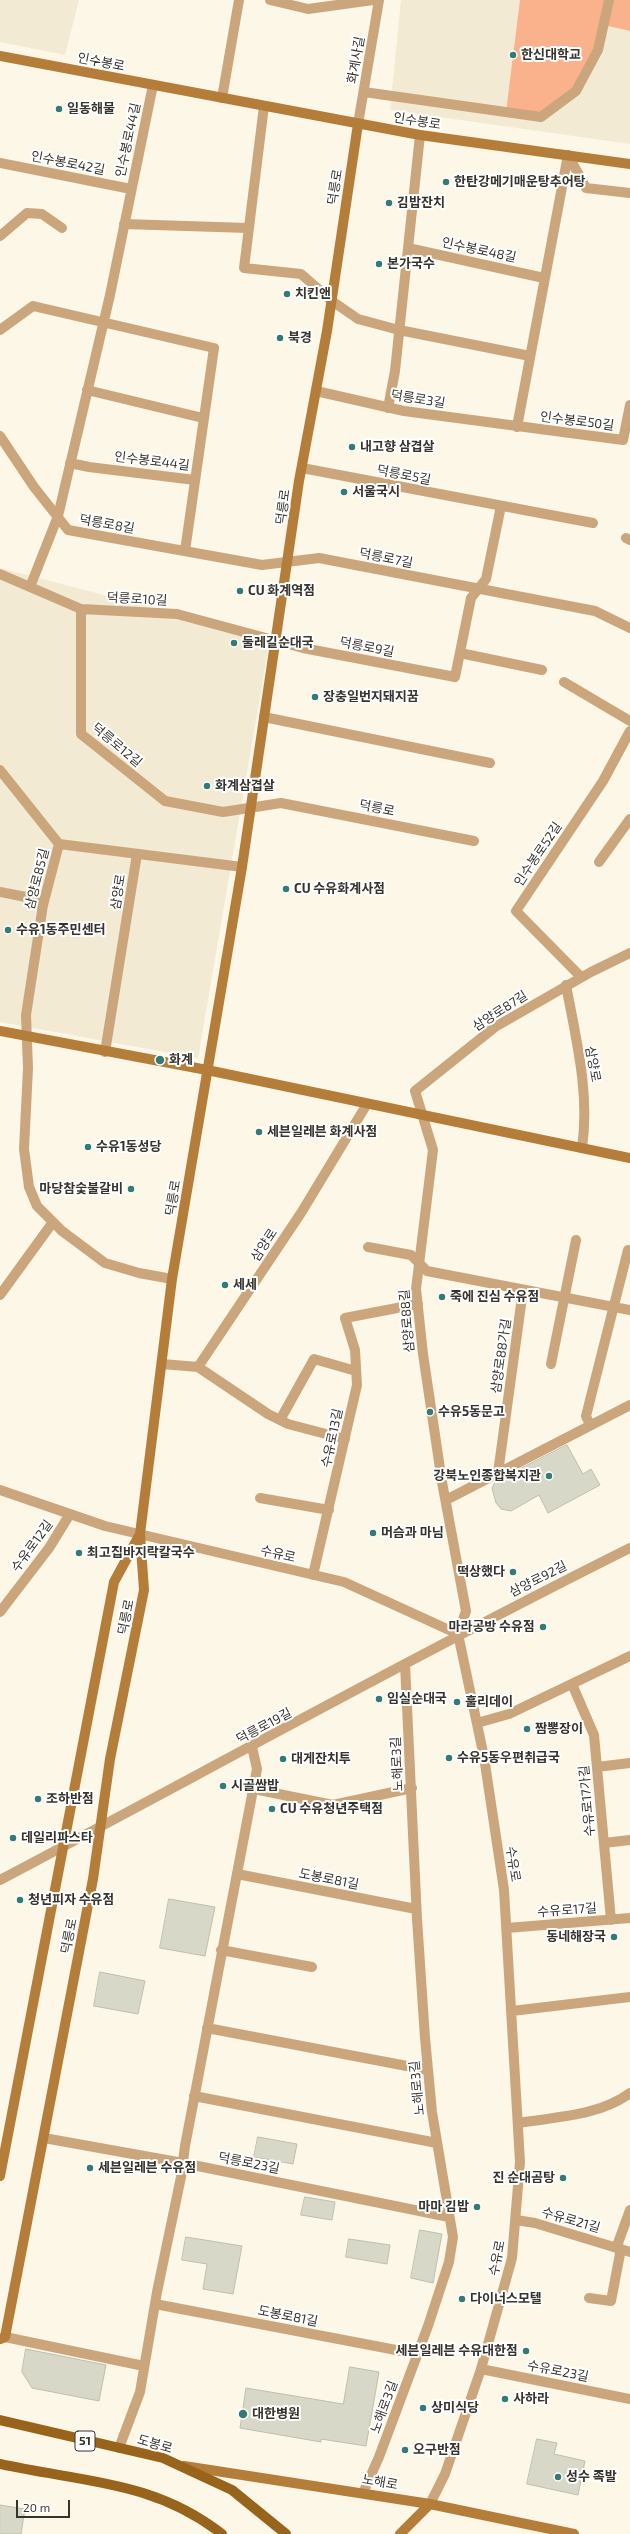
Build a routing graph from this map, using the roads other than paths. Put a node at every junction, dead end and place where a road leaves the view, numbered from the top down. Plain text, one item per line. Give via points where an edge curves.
1 (239, 0) edge
2 (270, 0) edge
3 (373, 0) edge
4 (379, 0) edge
5 (609, 0) edge
6 (0, 56) edge
7 (153, 85) junction
8 (364, 92) junction
9 (222, 98) junction
10 (264, 106) junction
11 (358, 124) junction
12 (420, 135) junction
13 (568, 155) junction
14 (0, 163) edge
15 (630, 164) edge
16 (132, 189) junction
17 (630, 193) edge
18 (124, 224) junction
19 (62, 228) dead end
20 (248, 228) junction
21 (0, 236) edge
22 (408, 248) junction
23 (544, 278) junction
24 (332, 301) junction
25 (103, 321) junction
26 (0, 330) edge
27 (399, 330) junction
28 (530, 356) junction
29 (87, 390) junction
30 (316, 391) junction
31 (630, 406) edge
32 (388, 408) junction
33 (203, 418) junction
34 (517, 427) junction
35 (0, 436) edge
36 (70, 463) junction
37 (302, 468) junction
38 (195, 480) junction
39 (501, 506) junction
40 (58, 516) junction
41 (593, 524) dead end
42 (185, 551) junction
43 (288, 562) junction
44 (0, 574) edge
45 (30, 587) junction
46 (478, 589) junction
47 (81, 609) junction
48 (630, 628) edge
49 (276, 640) junction
50 (460, 653) junction
51 (542, 670) dead end
52 (564, 682) dead end
53 (264, 718) junction
54 (630, 721) edge
55 (630, 731) edge
56 (490, 763) dead end
57 (0, 770) edge
58 (250, 807) junction
59 (630, 819) edge
60 (474, 841) dead end
61 (59, 844) junction
62 (137, 854) junction
63 (599, 862) dead end
64 (242, 867) junction
65 (0, 892) edge
66 (43, 905) junction
67 (630, 953) edge
68 (581, 977) junction
69 (566, 985) junction
70 (0, 1031) edge
71 (28, 1038) junction
72 (105, 1052) junction
73 (208, 1070) junction
74 (367, 1104) junction
75 (424, 1115) junction
76 (582, 1148) junction
77 (630, 1158) edge
78 (53, 1222) junction
79 (576, 1240) dead end
80 (368, 1247) dead end
81 (628, 1250) dead end
82 (418, 1263) junction
83 (172, 1279) junction
84 (523, 1290) junction
85 (0, 1295) edge
86 (566, 1298) junction
87 (418, 1304) junction
88 (614, 1307) junction
89 (630, 1310) edge
90 (162, 1364) junction
91 (551, 1364) dead end
92 (198, 1367) junction
93 (356, 1371) junction
94 (630, 1405) edge
95 (280, 1420) junction
96 (590, 1425) junction
97 (345, 1439) junction
98 (498, 1473) junction
99 (0, 1490) edge
100 (260, 1498) dead end
101 (446, 1500) junction
102 (330, 1510) junction
103 (70, 1514) junction
104 (140, 1534) junction
105 (630, 1548) edge
106 (313, 1575) junction
107 (0, 1612) edge
108 (458, 1634) junction
109 (630, 1656) edge
110 (405, 1664) junction
111 (572, 1684) junction
112 (477, 1723) junction
113 (252, 1747) junction
114 (630, 1763) edge
115 (597, 1767) junction
116 (412, 1788) junction
117 (254, 1789) junction
118 (99, 1827) junction
119 (630, 1840) edge
120 (604, 1843) junction
121 (63, 1847) junction
122 (237, 1874) junction
123 (0, 1880) edge
124 (416, 1909) junction
125 (630, 1918) edge
126 (611, 1920) junction
127 (507, 1928) junction
128 (221, 1950) junction
129 (312, 1967) dead end
130 (630, 1997) edge
131 (512, 2011) junction
132 (207, 2028) junction
133 (428, 2070) junction
134 (630, 2093) edge
135 (194, 2096) junction
136 (519, 2123) junction
137 (5, 2130) edge
138 (44, 2138) junction
139 (437, 2143) junction
140 (183, 2163) junction
141 (0, 2176) edge
142 (630, 2210) edge
143 (449, 2216) junction
144 (516, 2220) junction
145 (619, 2248) junction
146 (630, 2252) edge
147 (589, 2298) dead end
148 (155, 2304) junction
149 (2, 2338) edge
150 (417, 2354) junction
151 (144, 2366) junction
152 (481, 2369) junction
153 (630, 2399) edge
154 (0, 2420) edge
155 (119, 2448) junction
156 (0, 2464) edge
157 (180, 2466) junction
158 (363, 2493) junction
159 (430, 2504) junction
160 (222, 2534) edge
161 (286, 2534) edge
162 (400, 2534) edge
163 (574, 2534) edge

1 - 9 street
2 - 3 street via 308,9
4 - 8 street, 화계사길
5 - 8 street via 598,50 576,91 541,117
6 - 7 main road, 인수봉로
7 - 9 main road, 인수봉로
7 - 16 street, 인수봉로44길
8 - 11 street, 화계사길
9 - 10 main road, 인수봉로
10 - 11 main road, 인수봉로
10 - 20 street
11 - 12 main road, 인수봉로
11 - 24 main road, 덕릉로
12 - 13 main road, 인수봉로
12 - 22 street
13 - 15 main road, 인수봉로
13 - 17 street via 586,188
13 - 23 street
14 - 16 street, 인수봉로42길
16 - 18 street, 인수봉로44길
18 - 20 street
18 - 25 street, 인수봉로44길
19 - 21 street via 42,214 27,212
20 - 24 street via 244,268 301,274
22 - 23 street, 인수봉로48길
22 - 27 street
23 - 28 street
24 - 27 street via 358,319
24 - 30 main road, 덕릉로
25 - 26 street via 33,306
25 - 29 street, 인수봉로44길
25 - 33 street, 인수봉로44길 via 214,348
27 - 28 street
27 - 32 street
28 - 34 street
29 - 33 street
29 - 36 street, 인수봉로44길
30 - 32 street, 덕릉로3길
30 - 37 main road, 덕릉로
31 - 34 street, 인수봉로50길 via 623,440
32 - 34 street, 덕릉로3길
33 - 38 street, 인수봉로44길
35 - 40 street, 덕릉로8길 via 34,487
36 - 38 street, 인수봉로44길
36 - 40 street, 인수봉로44길
37 - 39 street, 덕릉로5길
37 - 43 main road, 덕릉로
38 - 42 street
39 - 41 street, 덕릉로5길
39 - 46 street via 486,579
40 - 42 street, 덕릉로8길 via 68,530
40 - 45 street, 인수봉로44길
42 - 43 street, 덕릉로8길 via 262,566
43 - 46 street, 덕릉로7길 via 319,558
43 - 49 main road, 덕릉로
44 - 45 street, 덕릉로10길
45 - 47 street, 덕릉로10길
46 - 48 street, 덕릉로7길 via 595,611
46 - 50 street via 471,598
47 - 49 street, 덕릉로10길 via 177,614
47 - 58 street, 덕릉로12길 via 81,734 165,801 223,812
49 - 50 street, 덕릉로9길 via 303,648 455,676
49 - 53 main road, 덕릉로
50 - 51 street
52 - 54 street
53 - 56 street
53 - 58 main road, 덕릉로
55 - 68 street, 인수봉로52길 via 603,781 516,911
57 - 61 street, 삼양로85길
58 - 60 street, 덕릉로 via 280,803
58 - 64 main road, 덕릉로
59 - 63 street
61 - 62 street
61 - 66 street, 삼양로85길
62 - 64 street
62 - 72 street, 삼양로
64 - 73 main road, 덕릉로
65 - 66 street via 26,897
66 - 71 street, 삼양로85길 via 26,1015
67 - 68 street, 삼양로87길
68 - 69 street, 삼양로87길
69 - 75 street, 삼양로87길 via 495,1027 415,1091
69 - 76 street, 삼양로 via 586,1095 586,1124
70 - 71 main road
71 - 72 main road
71 - 78 street via 24,1150 29,1187 37,1206
72 - 73 main road
73 - 74 main road
73 - 83 main road, 덕릉로
74 - 75 main road
74 - 92 street, 삼양로 via 300,1212
75 - 76 main road
75 - 82 street, 삼양로88길 via 433,1150
76 - 77 main road
78 - 83 street via 105,1263
78 - 85 street
79 - 86 street
80 - 82 street via 411,1255
81 - 88 street
82 - 84 street via 427,1271
82 - 87 street, 삼양로88길
83 - 90 main road, 덕릉로
84 - 86 street
84 - 98 street, 삼양로88가길
86 - 88 street
86 - 91 street
87 - 93 street, 수유로13길 via 345,1318 355,1350
87 - 101 street, 삼양로88길
88 - 89 street
88 - 96 street via 586,1416
90 - 92 street
90 - 104 main road, 덕릉로
92 - 95 street
93 - 95 street via 314,1360
93 - 97 street, 수유로13길 via 357,1385
94 - 96 street
95 - 97 street
96 - 98 street
97 - 102 street, 수유로13길
98 - 101 street
99 - 103 street, 수유로
100 - 102 street
101 - 108 street, 삼양로88길 via 466,1611
102 - 106 street, 수유로13길
103 - 104 street, 수유로
103 - 107 street, 수유로12길 via 49,1548
104 - 106 street, 수유로
104 - 118 main road, 덕릉로 via 144,1590
104 - 121 main road, 덕릉로 via 114,1582
105 - 108 street, 삼양로92길
106 - 108 street, 수유로 via 344,1582
108 - 110 street, 덕릉로19길
108 - 112 street, 수유로
109 - 111 street
110 - 113 street, 덕릉로19길
110 - 116 street, 노해로3길
111 - 112 street via 509,1714
111 - 115 street, 수유로17가길 via 594,1736
112 - 127 street, 수유로 via 504,1890
113 - 117 street via 257,1769
113 - 118 street, 덕릉로19길
114 - 115 street
115 - 120 street, 수유로17가길
116 - 117 street via 333,1806
116 - 124 street, 노해로3길
117 - 122 street
118 - 121 street, 덕릉로19길
118 - 138 main road, 덕릉로 via 93,1879
119 - 120 street
120 - 126 street, 수유로17가길
121 - 123 street, 덕릉로19길
121 - 137 main road, 덕릉로
122 - 124 street, 도봉로81길
122 - 128 street
124 - 133 street, 노해로3길
125 - 126 street, 수유로17길
126 - 127 street, 수유로17길
127 - 131 street, 수유로
128 - 129 street
128 - 132 street
130 - 131 street
131 - 136 street, 수유로
132 - 133 street
132 - 135 street
133 - 139 street, 노해로3길
134 - 136 street via 620,2101 584,2113
135 - 139 street
135 - 140 street
136 - 144 street, 수유로 via 520,2162
137 - 141 main road, 덕릉로
138 - 140 street, 덕릉로23길
138 - 149 main road, 덕릉로
139 - 143 street, 노해로3길
140 - 143 street, 덕릉로23길
140 - 148 street
142 - 145 street via 618,2243
143 - 150 street, 노해로3길 via 453,2237 449,2262
144 - 145 street, 수유로21길 via 535,2223
144 - 152 street, 수유로 via 512,2258
145 - 146 street, 수유로21길
145 - 147 street via 611,2302
148 - 150 street, 도봉로81길
148 - 151 street
149 - 151 street
150 - 158 street, 노해로3길
151 - 155 street via 140,2392
152 - 153 street, 수유로23길
152 - 159 street, 수유로 via 445,2474
154 - 155 main road, 도봉로 / 51
155 - 157 main road, 도봉로 / 51 via 163,2458
156 - 160 main road via 144,2491 205,2521
157 - 158 main road, 노해로
157 - 161 main road, 도봉로 / 51 via 232,2490
158 - 159 main road, 노해로
159 - 162 main road
159 - 163 main road, 노해로

